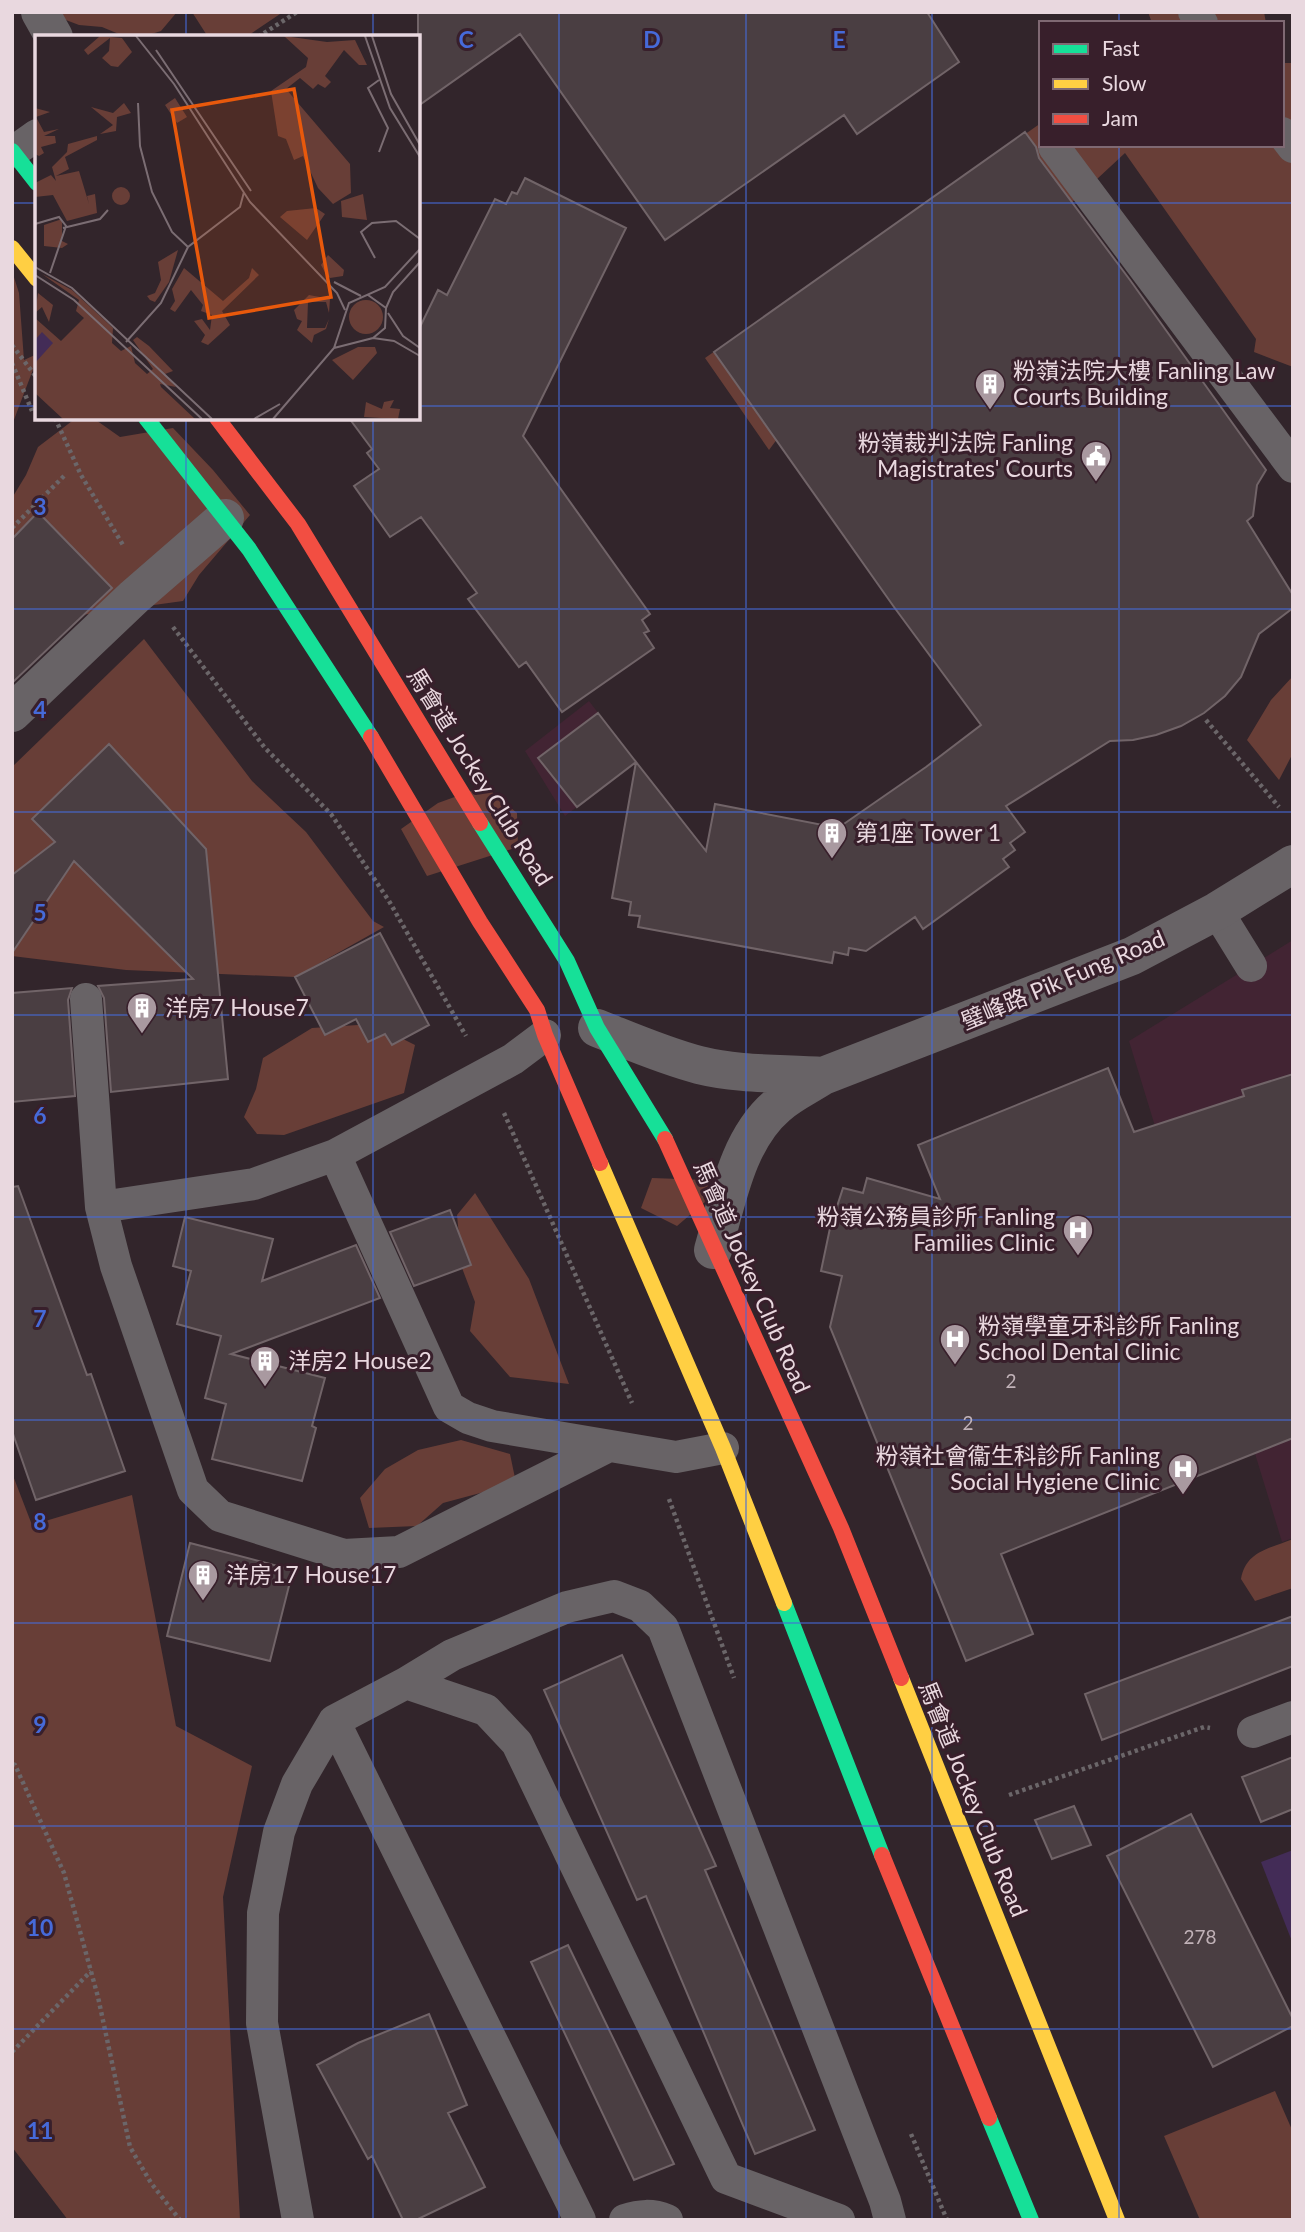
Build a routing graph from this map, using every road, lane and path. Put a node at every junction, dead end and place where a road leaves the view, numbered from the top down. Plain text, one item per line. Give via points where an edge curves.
1 (40, 12) edge
2 (297, 12) edge
3 (53, 35) edge
4 (261, 35) edge
5 (21, 146) edge
6 (1054, 147) dead end
7 (35, 178) edge
8 (12, 248) edge
9 (35, 277) edge
10 (12, 345) edge
11 (12, 363) edge
12 (35, 375) edge
13 (32, 411) dead end
14 (56, 420) edge
15 (148, 420) edge
16 (219, 420) edge
17 (1293, 467) edge
18 (66, 474) dead end
19 (225, 518) junction
20 (12, 528) edge
21 (148, 587) junction
22 (12, 713) edge
23 (1206, 720) dead end
24 (1279, 807) dead end
25 (1293, 864) edge
26 (1217, 911) junction
27 (1251, 966) dead end
28 (86, 999) dead end
29 (597, 1028) junction
30 (545, 1035) junction
31 (497, 1067) junction
32 (823, 1076) junction
33 (335, 1155) junction
34 (101, 1207) junction
35 (713, 1250) junction
36 (609, 1446) junction
37 (723, 1448) junction
38 (652, 1453) junction
39 (406, 1683) junction
40 (737, 1685) dead end
41 (1293, 1717) edge
42 (334, 1721) junction
43 (1252, 1732) joint
44 (12, 1764) edge
45 (1009, 1795) dead end
46 (91, 1971) junction
47 (12, 2052) edge
48 (910, 2131) dead end
49 (180, 2220) edge
50 (299, 2220) edge
51 (580, 2220) edge
52 (625, 2220) edge
53 (667, 2220) edge
54 (839, 2220) edge
55 (890, 2220) edge
56 (947, 2220) edge
57 (1031, 2220) edge
58 (1117, 2220) edge

1 - 3 street
2 - 4 path
5 - 7 main road
6 - 17 lane
8 - 9 main road
10 - 12 path
11 - 13 path
14 - 21 path via 81,475
15 - 19 main road
16 - 29 main road, 馬會道 Jockey Club Road via 298,524 568,961
18 - 20 path
19 - 21 street
19 - 30 main road via 363,723 537,1010
21 - 22 street
21 - 31 path via 169,622 265,748 331,814
23 - 24 path
25 - 26 street, 璧峰路 Pik Fung Road
26 - 27 lane
26 - 32 street, 璧峰路 Pik Fung Road via 1132,956
28 - 34 lane
29 - 32 street, 璧峰路 Pik Fung Road via 701,1065
29 - 35 main road, 馬會道 Jockey Club Road via 663,1136
30 - 31 lane
30 - 37 main road
31 - 33 lane
31 - 38 path
32 - 35 street, 璧峰路 Pik Fung Road via 777,1105 759,1126 732,1184
33 - 34 lane via 254,1184
33 - 36 lane via 449,1407 492,1426
34 - 36 lane via 116,1266 192,1490 219,1516 344,1555 399,1552
35 - 58 main road, 馬會道 Jockey Club Road via 841,1528
36 - 38 lane
37 - 38 lane via 676,1457
37 - 57 main road
38 - 40 path
39 - 42 lane
39 - 54 lane via 486,1710 517,1743 726,2178
39 - 55 lane via 452,1655 567,1607 614,1596 640,1606 663,1628
41 - 43 lane
42 - 50 lane via 298,1784 279,1832 263,1913 262,2023
42 - 51 lane
43 - 45 path via 1204,1727
44 - 46 path via 64,1873
46 - 47 path
46 - 49 path via 130,2147
48 - 56 path
52 - 53 lane via 639,2216

